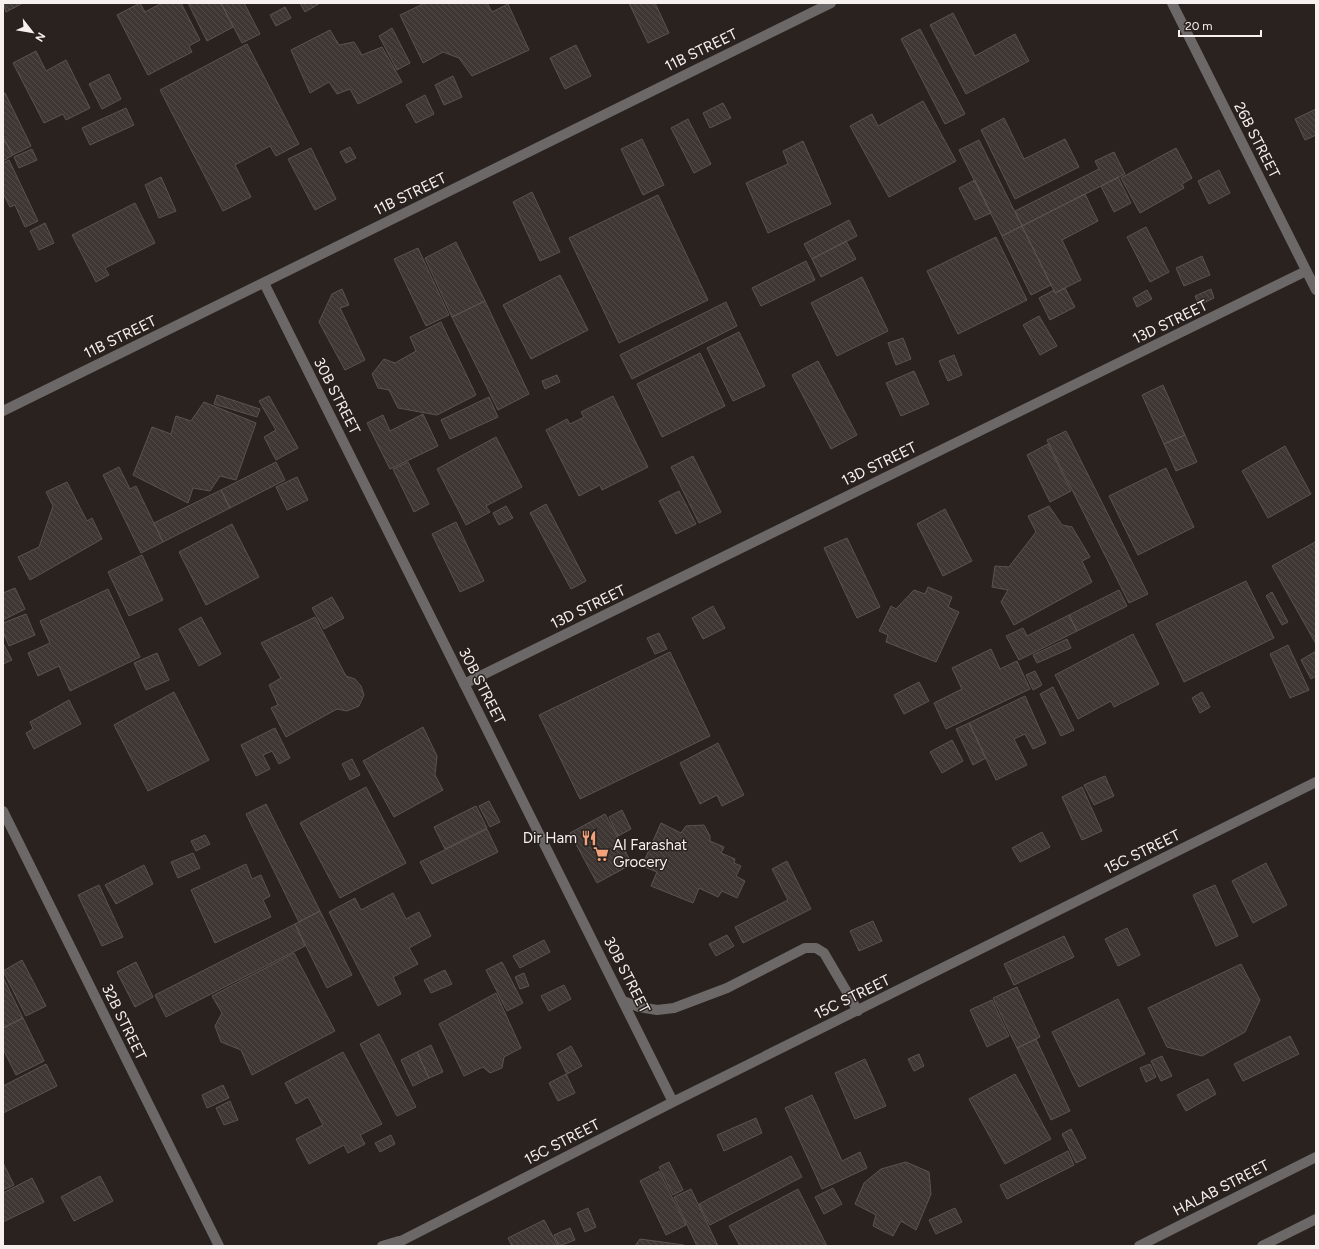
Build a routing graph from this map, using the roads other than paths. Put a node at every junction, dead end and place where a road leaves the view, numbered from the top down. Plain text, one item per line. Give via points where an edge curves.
1 (831, 3) edge
2 (1172, 3) edge
3 (1306, 271) junction
4 (264, 283) junction
5 (1316, 290) edge
6 (3, 411) edge
7 (464, 684) junction
8 (1316, 782) edge
9 (3, 811) edge
10 (623, 1001) junction
11 (858, 1010) junction
12 (673, 1102) junction
13 (1316, 1157) edge
14 (1316, 1219) edge
15 (403, 1240) junction
16 (218, 1246) edge
17 (382, 1246) edge
18 (394, 1246) edge
19 (1139, 1246) edge
20 (1262, 1246) edge

1 - 4 street, 11B STREET
2 - 3 street, 26B STREET
3 - 5 street, 26B STREET
3 - 7 street, 13D STREET
4 - 6 street, 11B STREET
4 - 7 street, 30B STREET
7 - 10 street, 30B STREET
8 - 11 street, 15C STREET
9 - 16 street, 32B STREET
10 - 11 street via 657,1010 674,1008 727,988 806,948 816,948 824,953
10 - 12 street, 30B STREET
11 - 12 street, 15C STREET
12 - 15 street, 15C STREET
13 - 19 street, HALAB STREET
14 - 20 street
15 - 17 street, 15C STREET
15 - 18 street, 15C STREET

